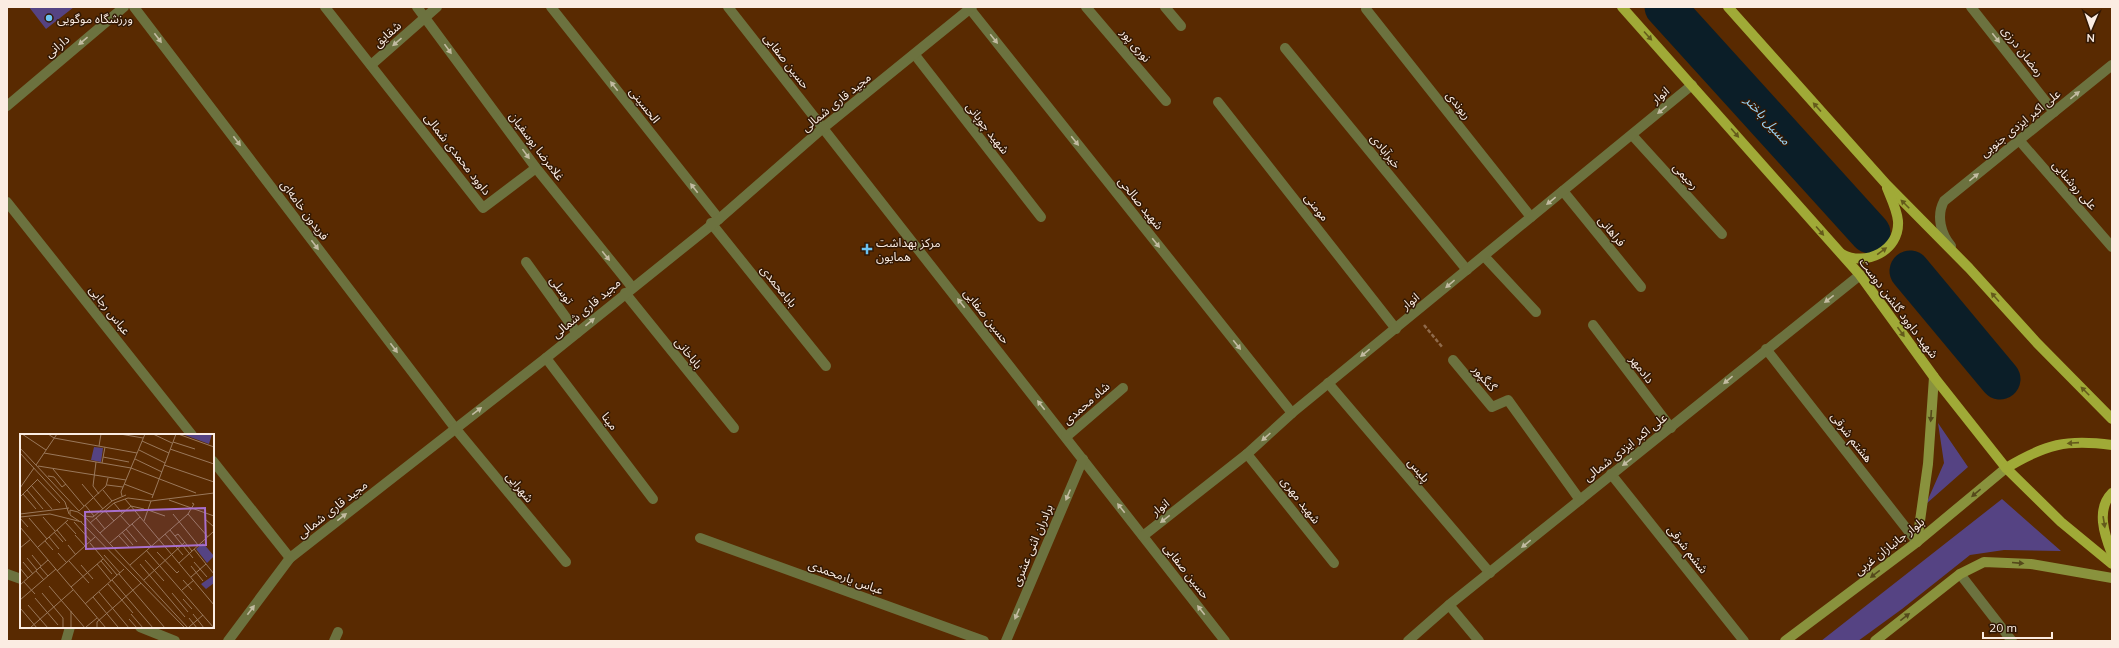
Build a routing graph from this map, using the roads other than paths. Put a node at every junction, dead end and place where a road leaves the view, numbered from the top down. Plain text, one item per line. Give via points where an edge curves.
1 (124, 7) edge
2 (134, 7) edge
3 (325, 7) edge
4 (417, 7) edge
5 (437, 7) edge
6 (551, 7) edge
7 (728, 7) edge
8 (1086, 7) edge
9 (1165, 7) edge
10 (1622, 7) edge
11 (1728, 7) edge
12 (1972, 7) edge
13 (971, 8) edge
14 (1366, 9) dead end
15 (425, 18) junction
16 (1181, 26) dead end
17 (1286, 48) dead end
18 (915, 55) junction
19 (371, 65) junction
20 (2112, 65) edge
21 (1692, 85) junction
22 (1166, 101) dead end
23 (1218, 102) dead end
24 (7, 106) edge
25 (2054, 112) junction
26 (823, 128) junction
27 (1632, 135) junction
28 (2019, 140) junction
29 (536, 168) junction
30 (1887, 185) junction
31 (1563, 191) junction
32 (7, 202) edge
33 (1041, 217) dead end
34 (1532, 217) junction
35 (715, 221) junction
36 (1722, 234) dead end
37 (1834, 247) junction
38 (2112, 247) edge
39 (1484, 256) junction
40 (526, 262) dead end
41 (1969, 268) junction
42 (1467, 270) junction
43 (1860, 275) junction
44 (1641, 287) dead end
45 (628, 290) junction
46 (1536, 312) dead end
47 (1593, 325) dead end
48 (1396, 328) junction
49 (577, 333) junction
50 (1766, 349) junction
51 (546, 358) junction
52 (1453, 360) road end
53 (826, 366) dead end
54 (1934, 377) junction
55 (1328, 383) junction
56 (1123, 388) dead end
57 (1292, 413) junction
58 (2112, 419) edge
59 (455, 428) junction
60 (734, 428) dead end
61 (1671, 428) junction
62 (191, 434) edge
63 (1066, 437) junction
64 (2112, 446) edge
65 (1247, 454) junction
66 (1083, 459) junction
67 (214, 462) edge
68 (2006, 468) junction
69 (1611, 474) junction
70 (2112, 493) edge
71 (653, 499) dead end
72 (1580, 500) junction
73 (1143, 536) junction
74 (700, 538) dead end
75 (1917, 542) junction
76 (2112, 554) edge
77 (290, 558) junction
78 (566, 562) dead end
79 (1334, 563) dead end
80 (2112, 564) edge
81 (1490, 573) junction
82 (7, 574) edge
83 (1960, 574) junction
84 (2112, 578) edge
85 (20, 580) edge
86 (1449, 605) junction
87 (70, 628) edge
88 (142, 628) edge
89 (66, 641) edge
90 (175, 641) edge
91 (228, 641) edge
92 (984, 641) edge
93 (1006, 641) edge
94 (1225, 641) edge
95 (1408, 641) edge
96 (1479, 641) edge
97 (1744, 641) edge
98 (1785, 641) edge
99 (1875, 641) edge
100 (2012, 641) edge

1 -> 24 street, دارانی
2 -> 59 street, فریدون خامه‌ای
3 - 19 street
4 - 15 street, غلامرضا یوسفیان
5 - 15 street, شقایق
35 -> 6 street, الحسینی
7 - 26 street, حسین صفایی
8 - 22 street, نوری پور
9 - 16 street
10 -> 21 main road, شهید داوود گلشن دوست
30 -> 11 main road
12 -> 25 street, رمضان درزی
13 - 18 street, مجید قاری شمالی
13 -> 57 street, شهید صالحی
14 - 34 street, ریوندی
15 -> 19 street, شقایق
15 -> 29 street, غلامرضا یوسفیان
17 - 42 street, خیرآبادی
18 - 26 street, مجید قاری شمالی
18 - 33 street, شهید چوپانی
19 - 29 street, داوود محمدی شمالی via 484,208
25 -> 20 street, علی اکبر ایزدی جنوبی
21 -> 27 street, انوار
21 -> 37 main road, شهید داوود گلشن دوست
23 - 48 street, مومنی
25 - 28 street, علی اکبر ایزدی جنوبی
26 - 35 street, مجید قاری شمالی
63 -> 26 street, حسین صفایی
27 - 31 street, انوار
27 - 36 street, رحیمی
28 - 38 street, علی روشنایی
41 -> 28 street, علی اکبر ایزدی جنوبی via 1944,238 1940,208 1944,201
29 -> 45 street, غلامرضا یوسفیان
37 -> 30 main road via 1849,258 1861,259 1883,252 1891,243 1898,221
41 -> 30 main road
31 -> 34 street, انوار
31 - 44 street, فراهانی
32 - 62 street, عباس رجایی
34 - 39 street, انوار
35 - 45 street, مجید قاری شمالی
35 - 53 street, بابامحمدی
37 - 43 main road, شهید داوود گلشن دوست
39 - 42 street, انوار
39 - 46 street
40 - 49 street, توسلی
58 -> 41 main road via 2037,343
42 -> 48 street, انوار
43 -> 50 street, علی اکبر ایزدی شمالی
43 -> 54 main road, شهید داوود گلشن دوست
49 -> 45 street, مجید قاری شمالی
45 - 60 street, باباخانی
47 - 61 street, دادمهر
48 -> 55 street, انوار
49 - 51 street, مجید قاری شمالی
50 -> 61 street, علی اکبر ایزدی شمالی
50 - 75 street, هشتم شرقی
59 -> 51 street, مجید قاری شمالی
51 - 71 street, مینا
52 - 72 street, گنگپور via 1492,407 1508,400
54 - 68 main road, شهید داوود گلشن دوست
54 -> 75 main road via 1928,464
55 - 57 street, انوار
55 - 81 street, پلیس
56 - 63 street, شاه محمدی
57 -> 65 street, انوار
77 -> 59 street, مجید قاری شمالی
59 - 78 street, شهرایی
61 -> 69 street, علی اکبر ایزدی شمالی
63 - 66 street, حسین صفایی
64 -> 68 main road via 2086,442 2048,446
65 -> 73 street, انوار
65 - 79 street, شهید مهری
73 -> 66 street, حسین صفایی
66 -> 93 street, برادران اثنی عشری
67 - 77 street
68 -> 75 main road, بلوار جانبازان غربی
68 - 80 main road, شهید داوود گلشن دوست via 2061,522
69 - 72 street, علی اکبر ایزدی شمالی
69 - 97 street, ششم شرقی
70 -> 76 main road via 2102,506 2102,518
72 -> 81 street, علی اکبر ایزدی شمالی
94 -> 73 street, حسین صفایی
74 - 92 street, عباس یارمحمدی
75 -> 98 main road, بلوار جانبازان غربی
91 -> 77 street, مجید قاری شمالی
81 - 86 street, علی اکبر ایزدی شمالی
82 - 85 street
83 -> 84 main road via 1984,562 2002,562 2031,564
99 -> 83 main road
83 - 100 street
86 - 95 street, علی اکبر ایزدی شمالی
86 - 96 street
87 - 89 street
88 - 90 street

